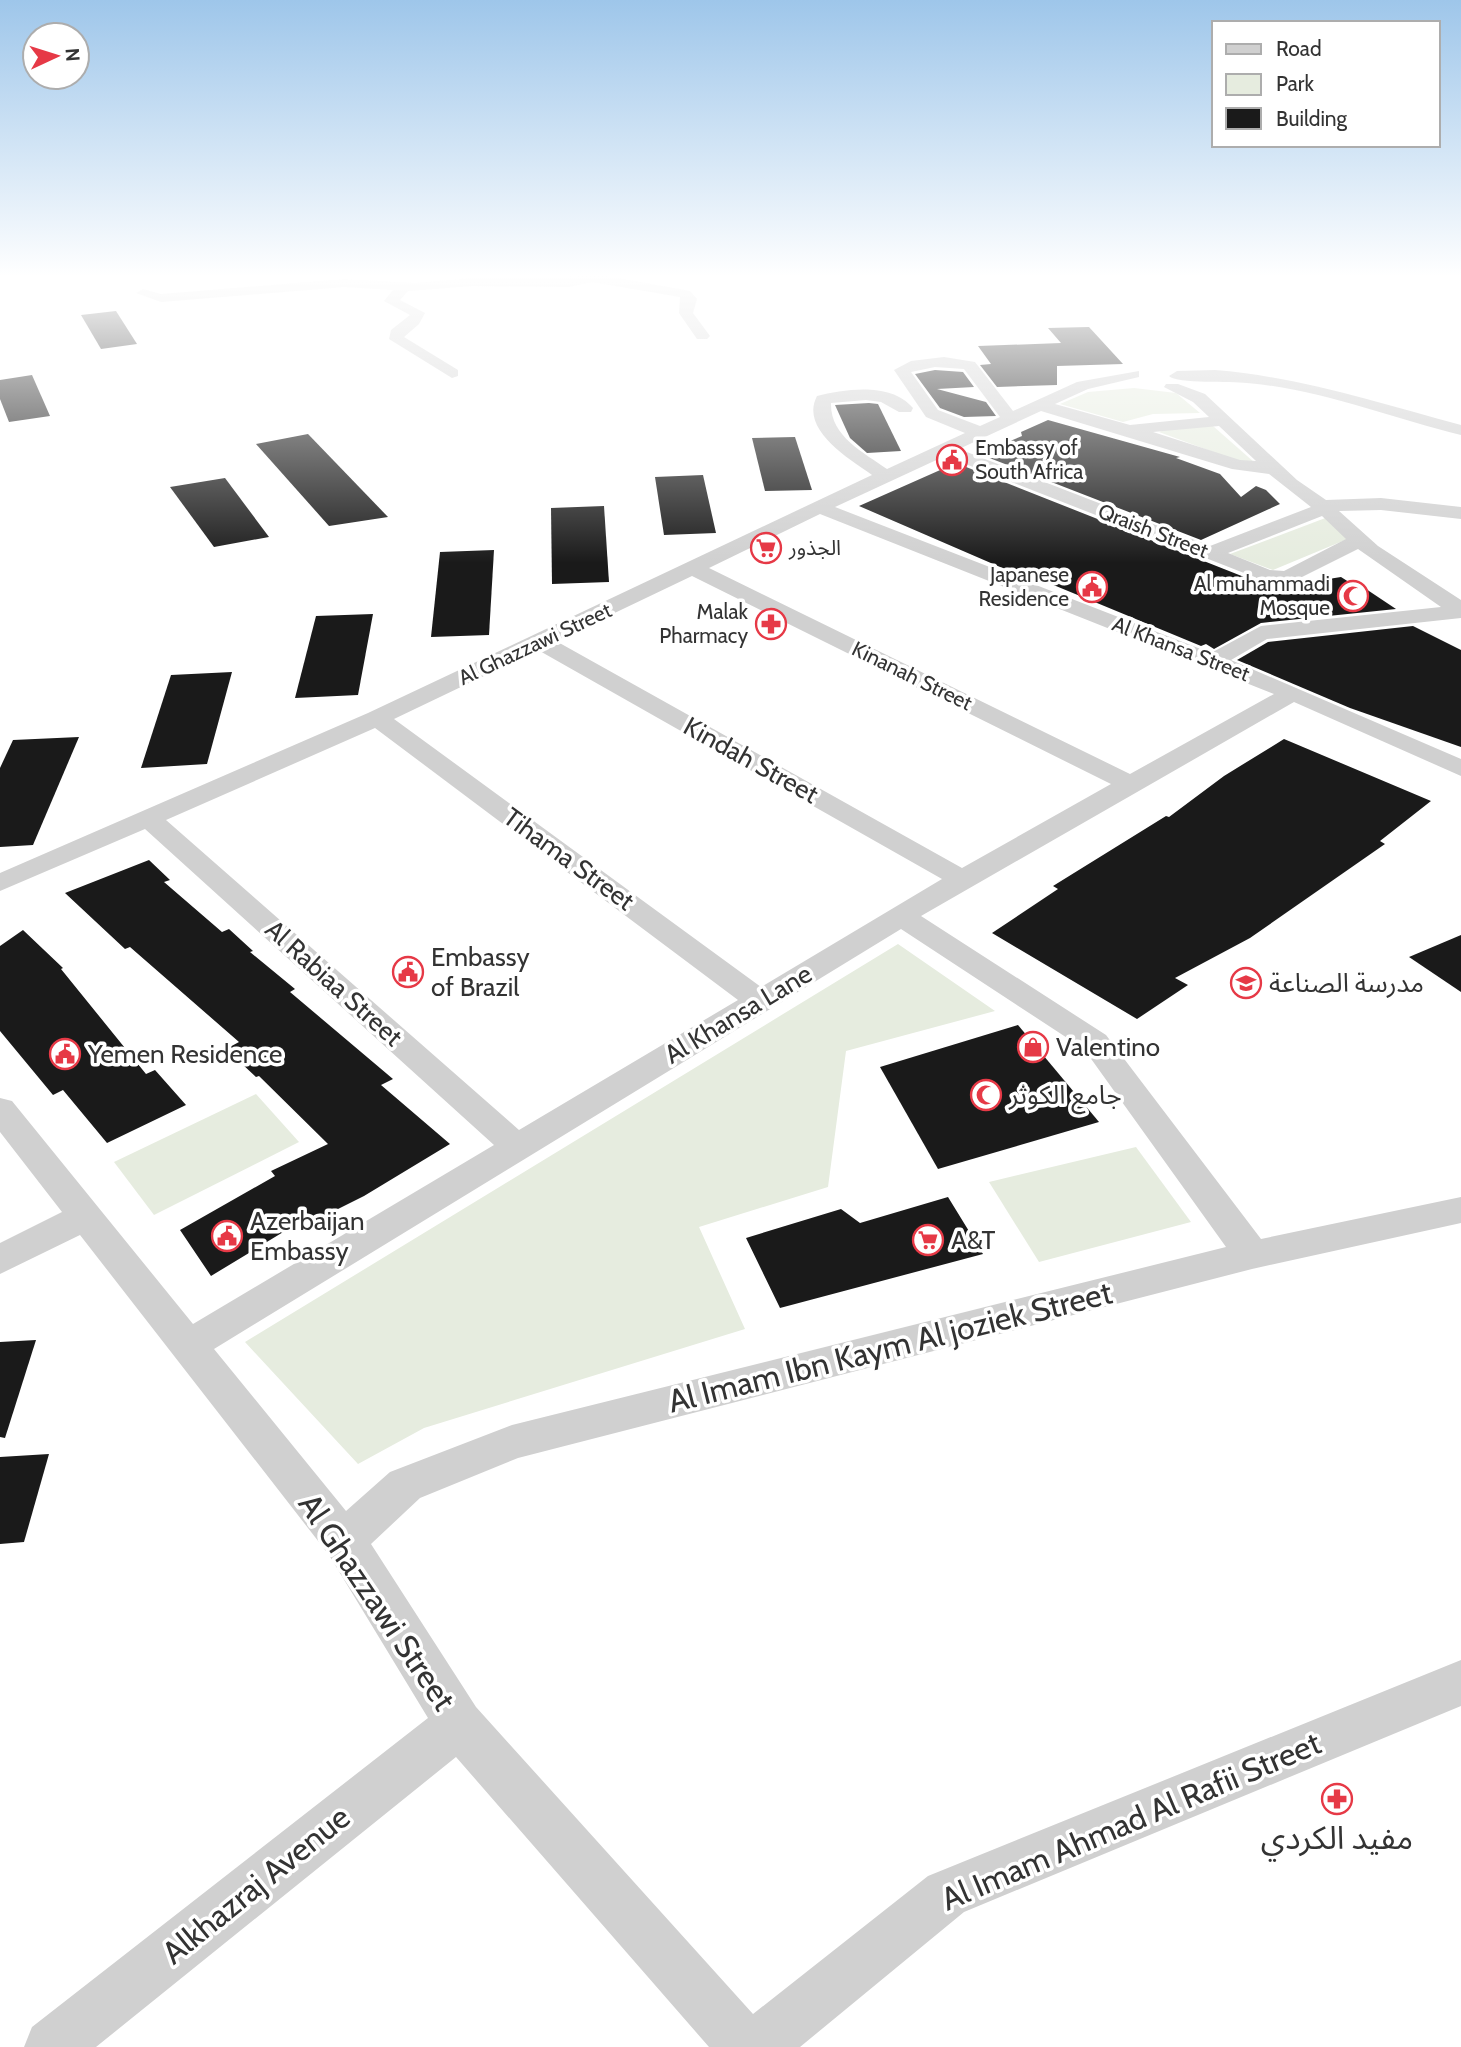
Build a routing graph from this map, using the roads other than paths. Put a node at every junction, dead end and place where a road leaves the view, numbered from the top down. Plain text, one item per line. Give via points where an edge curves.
1 (903, 372) edge
2 (974, 372) edge
3 (1151, 379) junction
4 (1179, 382) junction
5 (1066, 394) junction
6 (1039, 405) junction
7 (905, 408) dead end
8 (1012, 418) junction
9 (1223, 421) junction
10 (1129, 430) junction
11 (1461, 430) edge
12 (981, 432) junction
13 (944, 449) junction
14 (1274, 469) junction
15 (885, 476) junction
16 (1323, 506) junction
17 (819, 507) junction
18 (1461, 513) edge
19 (1359, 540) junction
20 (1211, 553) junction
21 (693, 568) junction
22 (1461, 610) edge
23 (541, 642) junction
24 (1212, 662) junction
25 (1293, 693) junction
26 (377, 718) junction
27 (1461, 768) edge
28 (1131, 784) junction
29 (150, 820) junction
30 (962, 879) junction
31 (0, 883) edge
32 (901, 916) junction
33 (760, 1000) junction
34 (0, 1109) edge
35 (517, 1147) junction
36 (1461, 1210) edge
37 (85, 1216) junction
38 (1252, 1255) junction
39 (0, 1260) edge
40 (188, 1346) junction
41 (344, 1541) junction
42 (1461, 1683) edge
43 (459, 1724) junction
44 (52, 2047) edge
45 (746, 2047) edge
46 (755, 2047) edge

1 - 12 street via 923,408 934,418
2 - 8 street via 1000,409
3 - 4 street
3 - 5 street, Al Ghazzawi Street
3 - 5 street, Al Ghazzawi Street via 1133,374 1083,385
4 - 9 street
4 - 11 street via 1266,378
4 - 16 street via 1214,397
5 - 6 street, Al Ghazzawi Street
6 - 8 street, Al Ghazzawi Street
6 - 10 street
7 - 15 street via 893,399 877,396 838,395 823,400 821,411 831,435
8 - 12 street, Al Ghazzawi Street
9 - 10 street
9 - 14 street
10 - 14 street via 1238,465
12 - 13 street, Al Ghazzawi Street
13 - 15 street, Al Ghazzawi Street
13 - 20 street, Qraish Street
14 - 16 street
15 - 17 street, Al Ghazzawi Street
16 - 18 street via 1381,504
16 - 19 street
16 - 20 street
17 - 21 street, Al Ghazzawi Street
17 - 24 street, Al Khansa Street
19 - 20 street, Qraish Street via 1278,578
19 - 22 street
21 - 23 street, Al Ghazzawi Street
21 - 28 street, Kinanah Street
22 - 24 street via 1261,633
23 - 26 street, Al Ghazzawi Street
23 - 30 street, Kindah Street
24 - 25 street, Al Khansa Street
25 - 27 street, Al Khansa Street
25 - 28 street, Al Khansa Lane
26 - 29 street, Al Ghazzawi Street
26 - 33 street, Tihama Street
28 - 30 street, Al Khansa Lane
29 - 31 street, Al Ghazzawi Street
29 - 35 street, Al Rabiaa Street
30 - 32 street, Al Khansa Lane
32 - 33 street, Al Khansa Lane
32 - 38 street via 1095,1042
33 - 35 street, Al Khansa Lane
34 - 37 street, Al Ghazzawi Street
35 - 40 street, Al Khansa Lane
36 - 38 street, Al Imam Ibn Kaym Al joziek Street
37 - 39 street
37 - 40 street, Al Ghazzawi Street
38 - 41 street, Al Imam Ibn Kaym Al joziek Street via 512,1442 405,1485
40 - 41 street, Al Ghazzawi Street
41 - 43 street, Al Ghazzawi Street
42 - 46 street, Al Imam Ahmad Al Rafii Street via 946,1894
43 - 44 street, Alkhazraj Avenue
43 - 45 street, Al Ghazzawi Street

